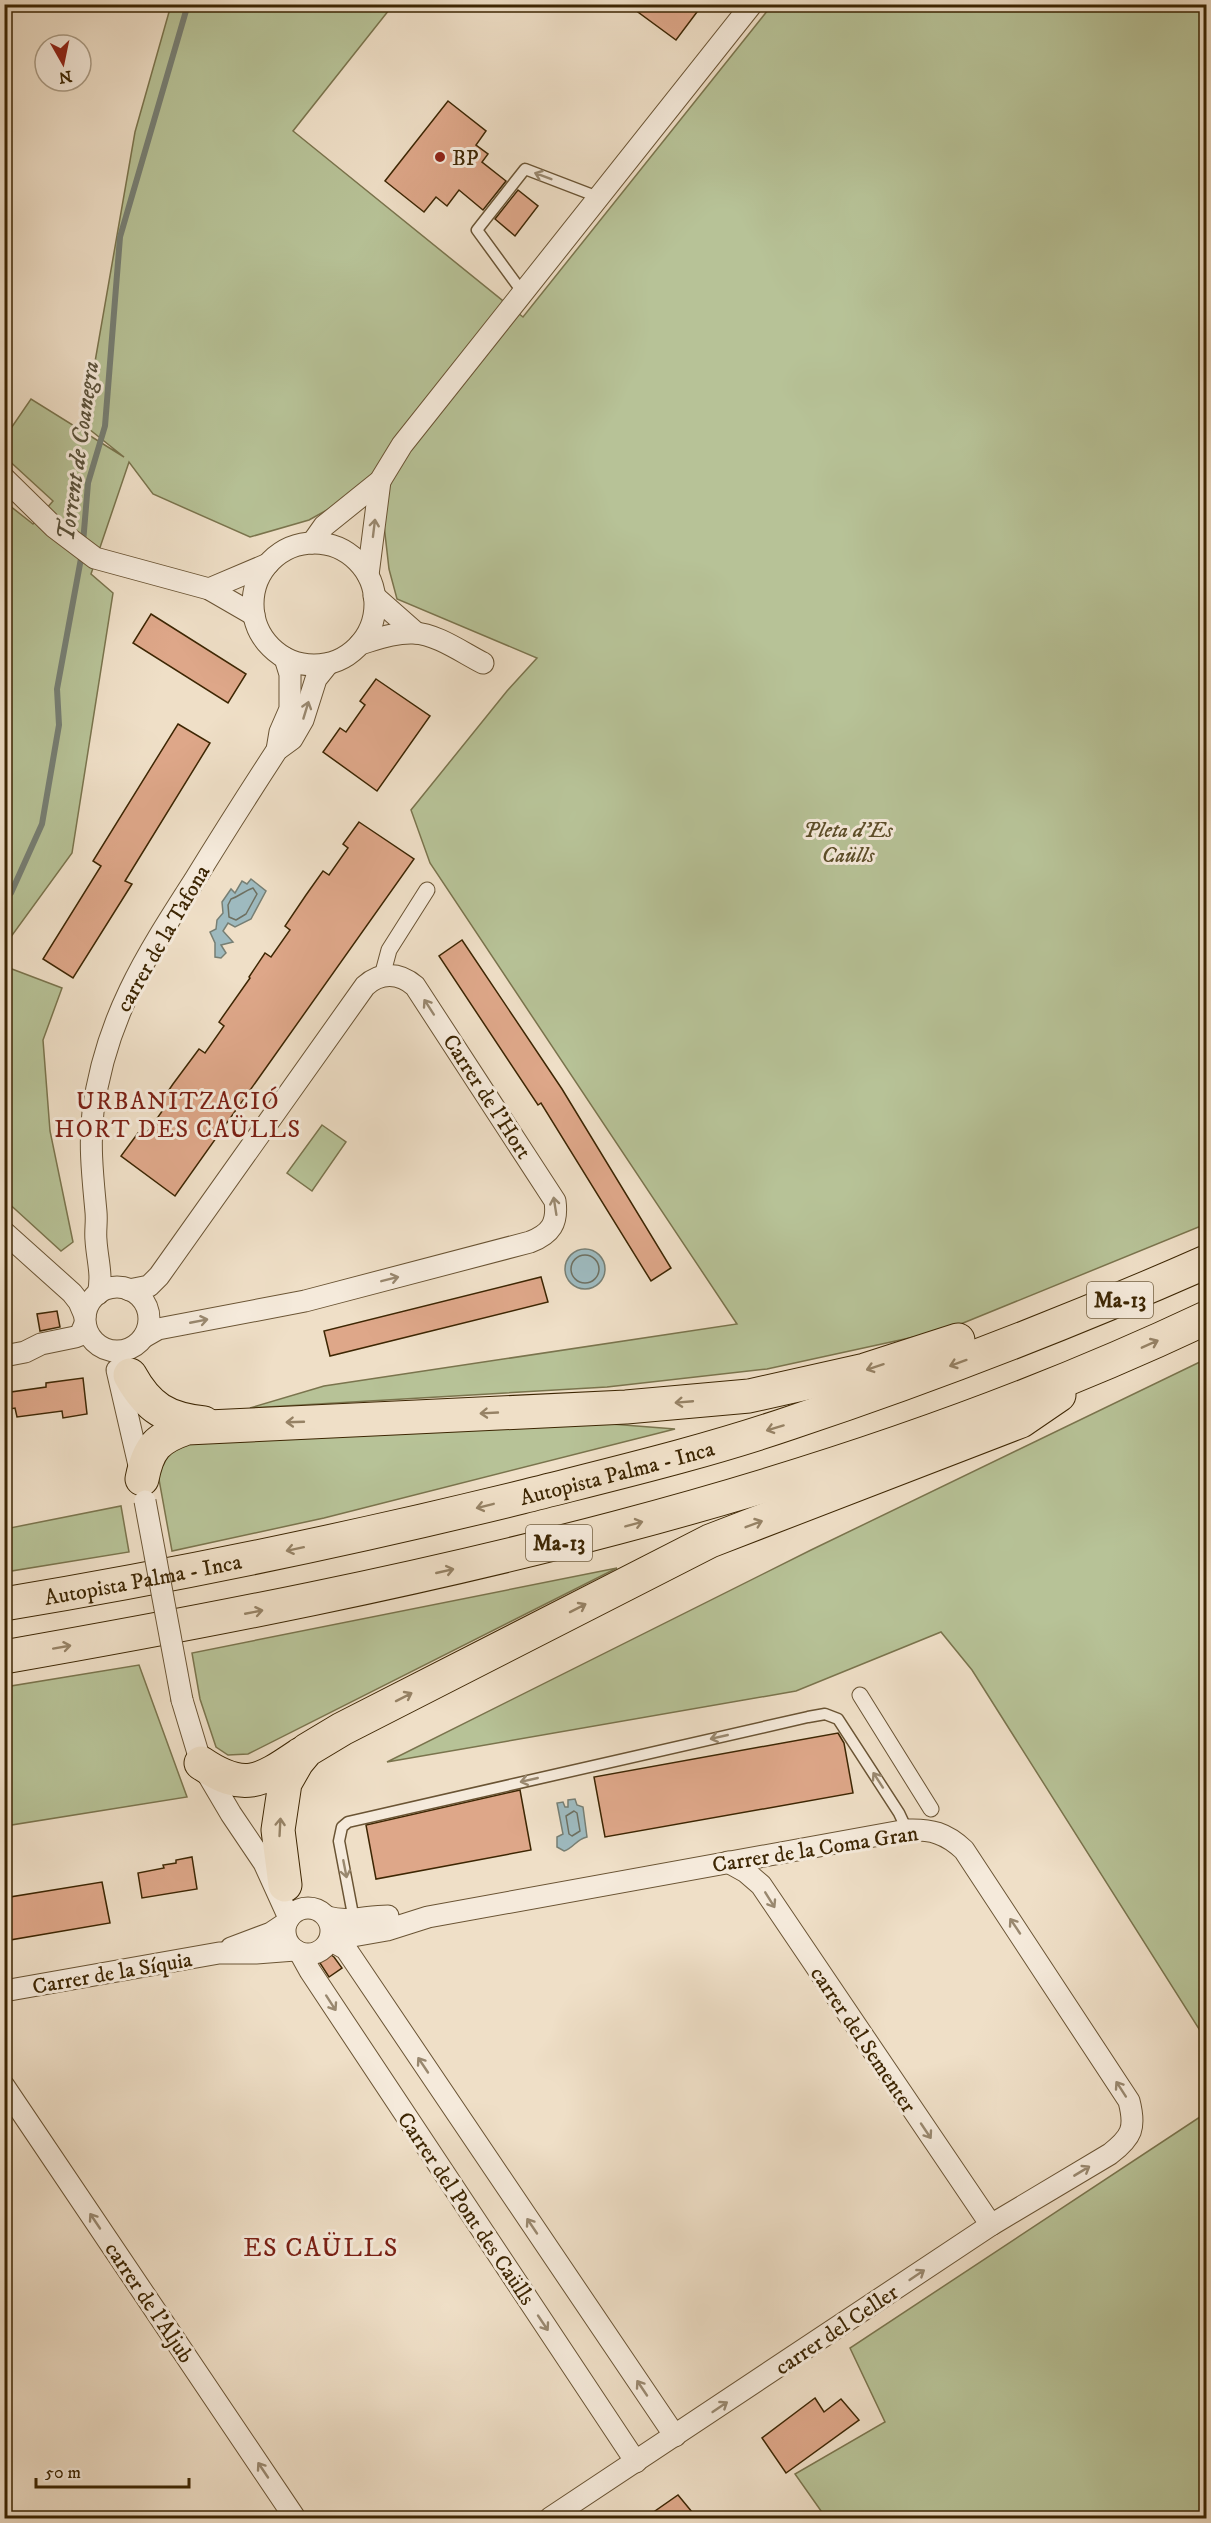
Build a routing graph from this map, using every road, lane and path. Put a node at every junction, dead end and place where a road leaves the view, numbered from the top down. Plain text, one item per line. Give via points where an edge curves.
1 (752, 4) edge
2 (598, 197) junction
3 (523, 293) junction
4 (4, 478) edge
5 (380, 481) junction
6 (312, 543) junction
7 (268, 564) junction
8 (368, 575) junction
9 (209, 589) junction
10 (375, 596) junction
11 (254, 615) junction
12 (416, 633) junction
13 (360, 644) junction
14 (285, 658) junction
15 (328, 663) junction
16 (483, 663) dead end
17 (277, 750) junction
18 (427, 890) dead end
19 (382, 976) junction
20 (96, 1214) junction
21 (4, 1232) edge
22 (1206, 1262) edge
23 (126, 1289) junction
24 (72, 1293) junction
25 (96, 1295) junction
26 (1206, 1318) edge
27 (85, 1320) junction
28 (1033, 1336) junction
29 (141, 1340) junction
30 (105, 1348) junction
31 (15, 1354) edge
32 (1096, 1368) junction
33 (130, 1375) junction
34 (218, 1425) junction
35 (134, 1436) junction
36 (143, 1490) junction
37 (4, 1604) edge
38 (4, 1657) edge
39 (860, 1695) dead end
40 (307, 1750) junction
41 (201, 1763) junction
42 (931, 1809) dead end
43 (907, 1830) junction
44 (728, 1862) junction
45 (286, 1899) junction
46 (327, 1917) junction
47 (428, 1917) junction
48 (354, 1920) junction
49 (330, 1940) junction
50 (297, 1951) junction
51 (219, 1953) junction
52 (4, 1991) edge
53 (4, 2086) edge
54 (1125, 2143) joint
55 (990, 2225) junction
56 (675, 2436) junction
57 (636, 2462) junction
58 (295, 2518) edge
59 (550, 2518) edge

1 - 2 street
2 - 3 street
2 -> 3 lane via 525,169 477,230
3 - 5 street via 402,445
4 - 9 street via 54,527 95,558
5 - 6 street via 324,526
8 -> 5 street
6 - 7 street via 280,553
6 - 8 street via 344,551
7 - 9 street
7 - 11 street via 258,580
8 - 10 street
9 - 11 street
10 - 12 street
10 - 13 street via 372,624
11 - 14 street via 265,640
12 - 13 street
12 - 16 street
13 - 15 street via 347,656
14 - 15 street via 299,663
14 - 17 street via 290,674 290,710
17 -> 15 street via 292,739 303,720 316,679
17 - 20 street, carrer de la Tafona via 157,938 116,1018 93,1115 91,1153
18 - 19 street via 389,950
19 - 23 street via 365,986 159,1275 148,1286
29 -> 19 street, Carrer de l'Hort via 159,1329 305,1301 530,1242 549,1233 554,1225 555,1201 542,1178 415,986 400,976
20 - 23 street, carrer de la Tafona via 107,1238 114,1276
20 - 25 street, carrer de la Tafona via 101,1273
21 - 24 street
22 - 28 highway, Autopista Palma - Inca / Ma-13
23 - 25 street via 111,1288
23 - 29 street via 146,1306 149,1322
24 - 25 street
24 - 27 street
25 - 27 street via 87,1308
32 -> 26 highway, Ma-13
27 - 30 street via 92,1339
27 - 31 street via 80,1335
28 -> 34 highway via 981,1332 866,1370 749,1396 626,1407
28 -> 37 highway, Autopista Palma - Inca / Ma-13 via 789,1424 602,1477 289,1551
29 - 30 street via 123,1350
29 - 33 street via 131,1359
30 - 31 street
30 - 35 street via 116,1366
38 -> 32 highway, Ma-13 via 299,1604 602,1533 703,1506 901,1442
40 -> 32 highway via 352,1723 710,1541 1021,1421
33 - 34 highway via 160,1411 191,1422
33 - 35 street
34 - 36 highway via 167,1434 150,1454
35 - 36 street
36 - 41 street, bridge via 182,1700
39 - 42 street
40 - 41 highway via 255,1779 231,1780
45 -> 40 highway via 278,1830 285,1783
41 - 45 street
43 - 44 street, Carrer de la Coma Gran
43 -> 48 lane via 844,1726 832,1716 816,1716 348,1822 342,1827 339,1841
54 -> 43 street, Carrer de la Coma Gran via 1132,2131 1129,2101 964,1850 940,1832
44 - 47 street, Carrer de la Coma Gran
44 -> 55 street, carrer del Sementer via 761,1885
45 - 46 street via 315,1908
45 - 50 street via 285,1935
45 - 51 street, Carrer de la Síquia via 271,1933
46 - 48 street, Carrer de la Coma Gran
46 - 49 street via 332,1928
47 - 48 street, Carrer de la Coma Gran
47 - 49 street, Carrer de la Coma Gran via 387,1930
49 - 50 street via 318,1952
56 -> 49 street, Carrer del Pont des Caülls via 346,1949
50 - 51 street, Carrer de la Síquia
50 -> 57 street, Carrer del Pont des Caülls
51 - 52 street, Carrer de la Síquia
58 -> 53 street, carrer de l'Aljub
55 -> 54 street, carrer del Celler
56 -> 55 street, carrer del Celler
56 - 57 street, carrer del Celler
57 - 59 street, carrer del Celler

